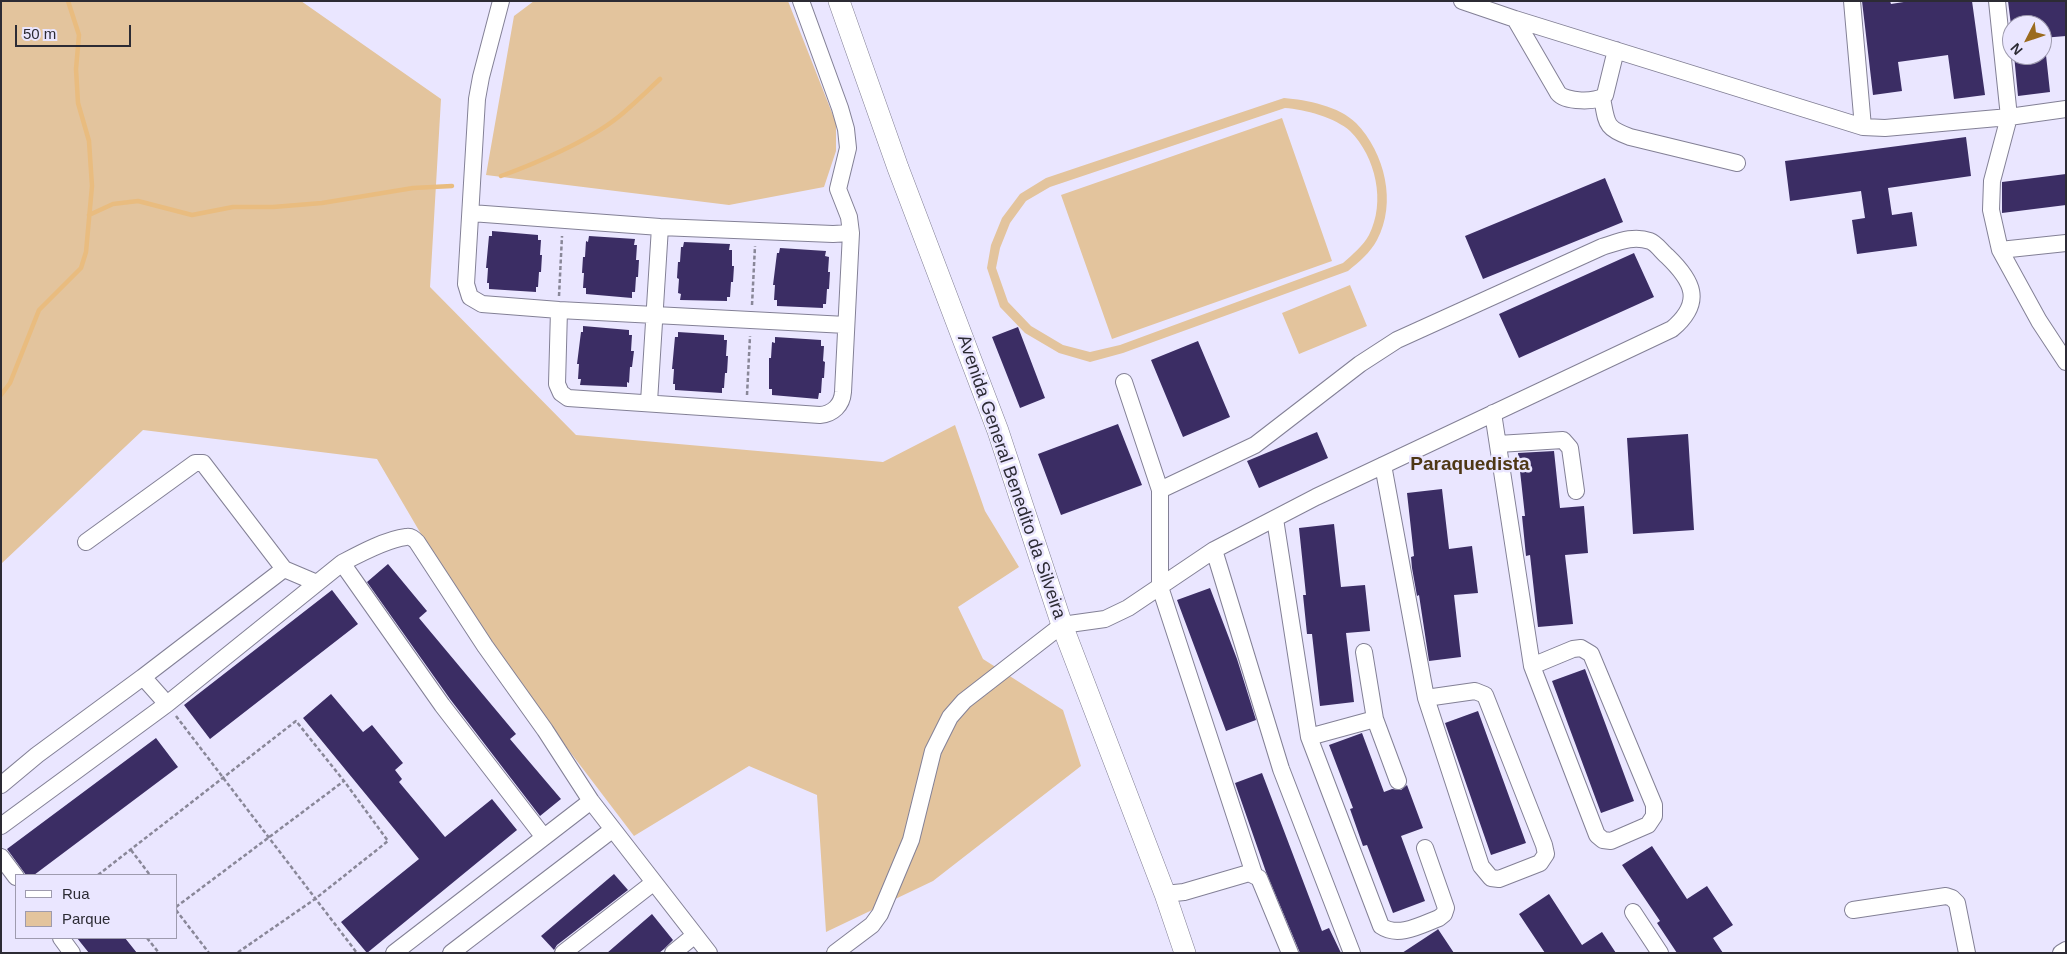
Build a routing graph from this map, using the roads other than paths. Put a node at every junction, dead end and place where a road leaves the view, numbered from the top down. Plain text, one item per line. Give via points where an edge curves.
1 (501, 1) edge
2 (801, 1) edge
3 (839, 1) edge
4 (1462, 1) edge
5 (1852, 1) edge
6 (1997, 1) edge
7 (1515, 19) junction
8 (1616, 50) junction
9 (1602, 98) junction
10 (2066, 109) edge
11 (2008, 117) junction
12 (1864, 126) junction
13 (1737, 163) dead end
14 (471, 213) junction
15 (660, 227) junction
16 (851, 233) junction
17 (2066, 242) edge
18 (2000, 250) junction
19 (559, 310) junction
20 (654, 316) junction
21 (846, 325) junction
22 (2066, 362) edge
23 (1124, 382) dead end
24 (649, 402) junction
25 (1493, 413) junction
26 (1498, 444) junction
27 (1383, 465) junction
28 (1160, 490) junction
29 (1576, 491) dead end
30 (1275, 519) junction
31 (86, 542) dead end
32 (1214, 550) junction
33 (342, 563) junction
34 (284, 569) junction
35 (317, 583) junction
36 (1160, 587) junction
37 (1062, 625) junction
38 (1364, 652) dead end
39 (1532, 666) junction
40 (144, 677) junction
41 (1426, 698) junction
42 (166, 704) junction
43 (1375, 719) junction
44 (1309, 737) junction
45 (1398, 782) dead end
46 (1, 785) edge
47 (591, 801) junction
48 (1, 826) edge
49 (612, 830) junction
50 (542, 836) junction
51 (1424, 848) dead end
52 (1, 856) edge
53 (1254, 874) junction
54 (10, 876) edge
55 (653, 883) junction
56 (1165, 894) junction
57 (1852, 910) dead end
58 (1633, 912) dead end
59 (695, 935) junction
60 (62, 939) edge
61 (2066, 950) edge
62 (72, 953) edge
63 (394, 953) edge
64 (451, 953) edge
65 (562, 953) edge
66 (672, 953) edge
67 (709, 953) edge
68 (835, 953) edge
69 (1185, 953) edge
70 (1290, 953) edge
71 (1352, 953) edge
72 (1660, 953) edge
73 (1967, 953) edge
74 (2061, 953) edge

1 - 14 street via 478,88
2 - 16 street via 846,129 848,148 838,188 849,217
3 - 37 main road, Avenida General Benedito da Silveira via 898,168 998,430
4 - 7 street
5 - 12 street
6 - 11 street
7 - 8 street
7 - 9 street via 1561,97 1566,100
8 - 9 street
8 - 12 street
9 - 13 street via 1606,121 1613,131
10 - 11 street
11 - 12 street via 1885,128
11 - 18 street via 1992,181 1991,210
14 - 15 street
14 - 19 street via 466,284 470,297 482,304
15 - 16 street
15 - 20 street
16 - 21 street
17 - 18 street
18 - 22 street
19 - 20 street
19 - 24 street via 557,384 561,393 577,400
20 - 21 street
20 - 24 street
21 - 24 street via 843,397 830,413
23 - 28 street
25 - 26 street
25 - 27 street
25 - 28 street via 1672,329 1690,306 1691,287 1681,270 1651,241 1628,238 1602,247 1397,340 1360,364 1255,445
26 - 29 street via 1563,440 1570,448
26 - 39 street
27 - 30 street
27 - 41 street
28 - 36 street
30 - 32 street
30 - 44 street
31 - 34 street via 195,463 203,463
32 - 36 street
32 - 71 street via 1281,769
33 - 35 street
33 - 47 street via 377,546 412,537
33 - 50 street via 442,705
34 - 35 street
34 - 40 street
35 - 42 street
36 - 37 street via 1105,619
36 - 53 street
37 - 56 main road, Avenida General Benedito da Silveira
37 - 68 street via 964,701 950,717 933,751 911,840 880,914 872,925
38 - 43 street
39 - 39 street via 1596,835 1611,841 1648,825 1654,816 1654,805 1591,654 1581,648 1573,649
40 - 42 street
40 - 46 street via 37,754
41 - 41 street via 1481,866 1491,878 1500,879 1540,862 1546,854 1544,845 1485,695 1475,691
42 - 48 street
43 - 44 street
43 - 45 street
44 - 51 street via 1381,926 1388,931 1397,932 1444,914 1446,908
47 - 49 street
47 - 50 street
49 - 55 street
49 - 64 street
50 - 63 street
52 - 54 street
53 - 56 street
53 - 70 street via 1259,878
55 - 59 street
55 - 65 street
56 - 69 main road, Avenida General Benedito da Silveira
57 - 73 street via 1946,896 1952,898 1957,903
58 - 72 street
59 - 66 street
59 - 67 street
60 - 62 street
61 - 74 street

